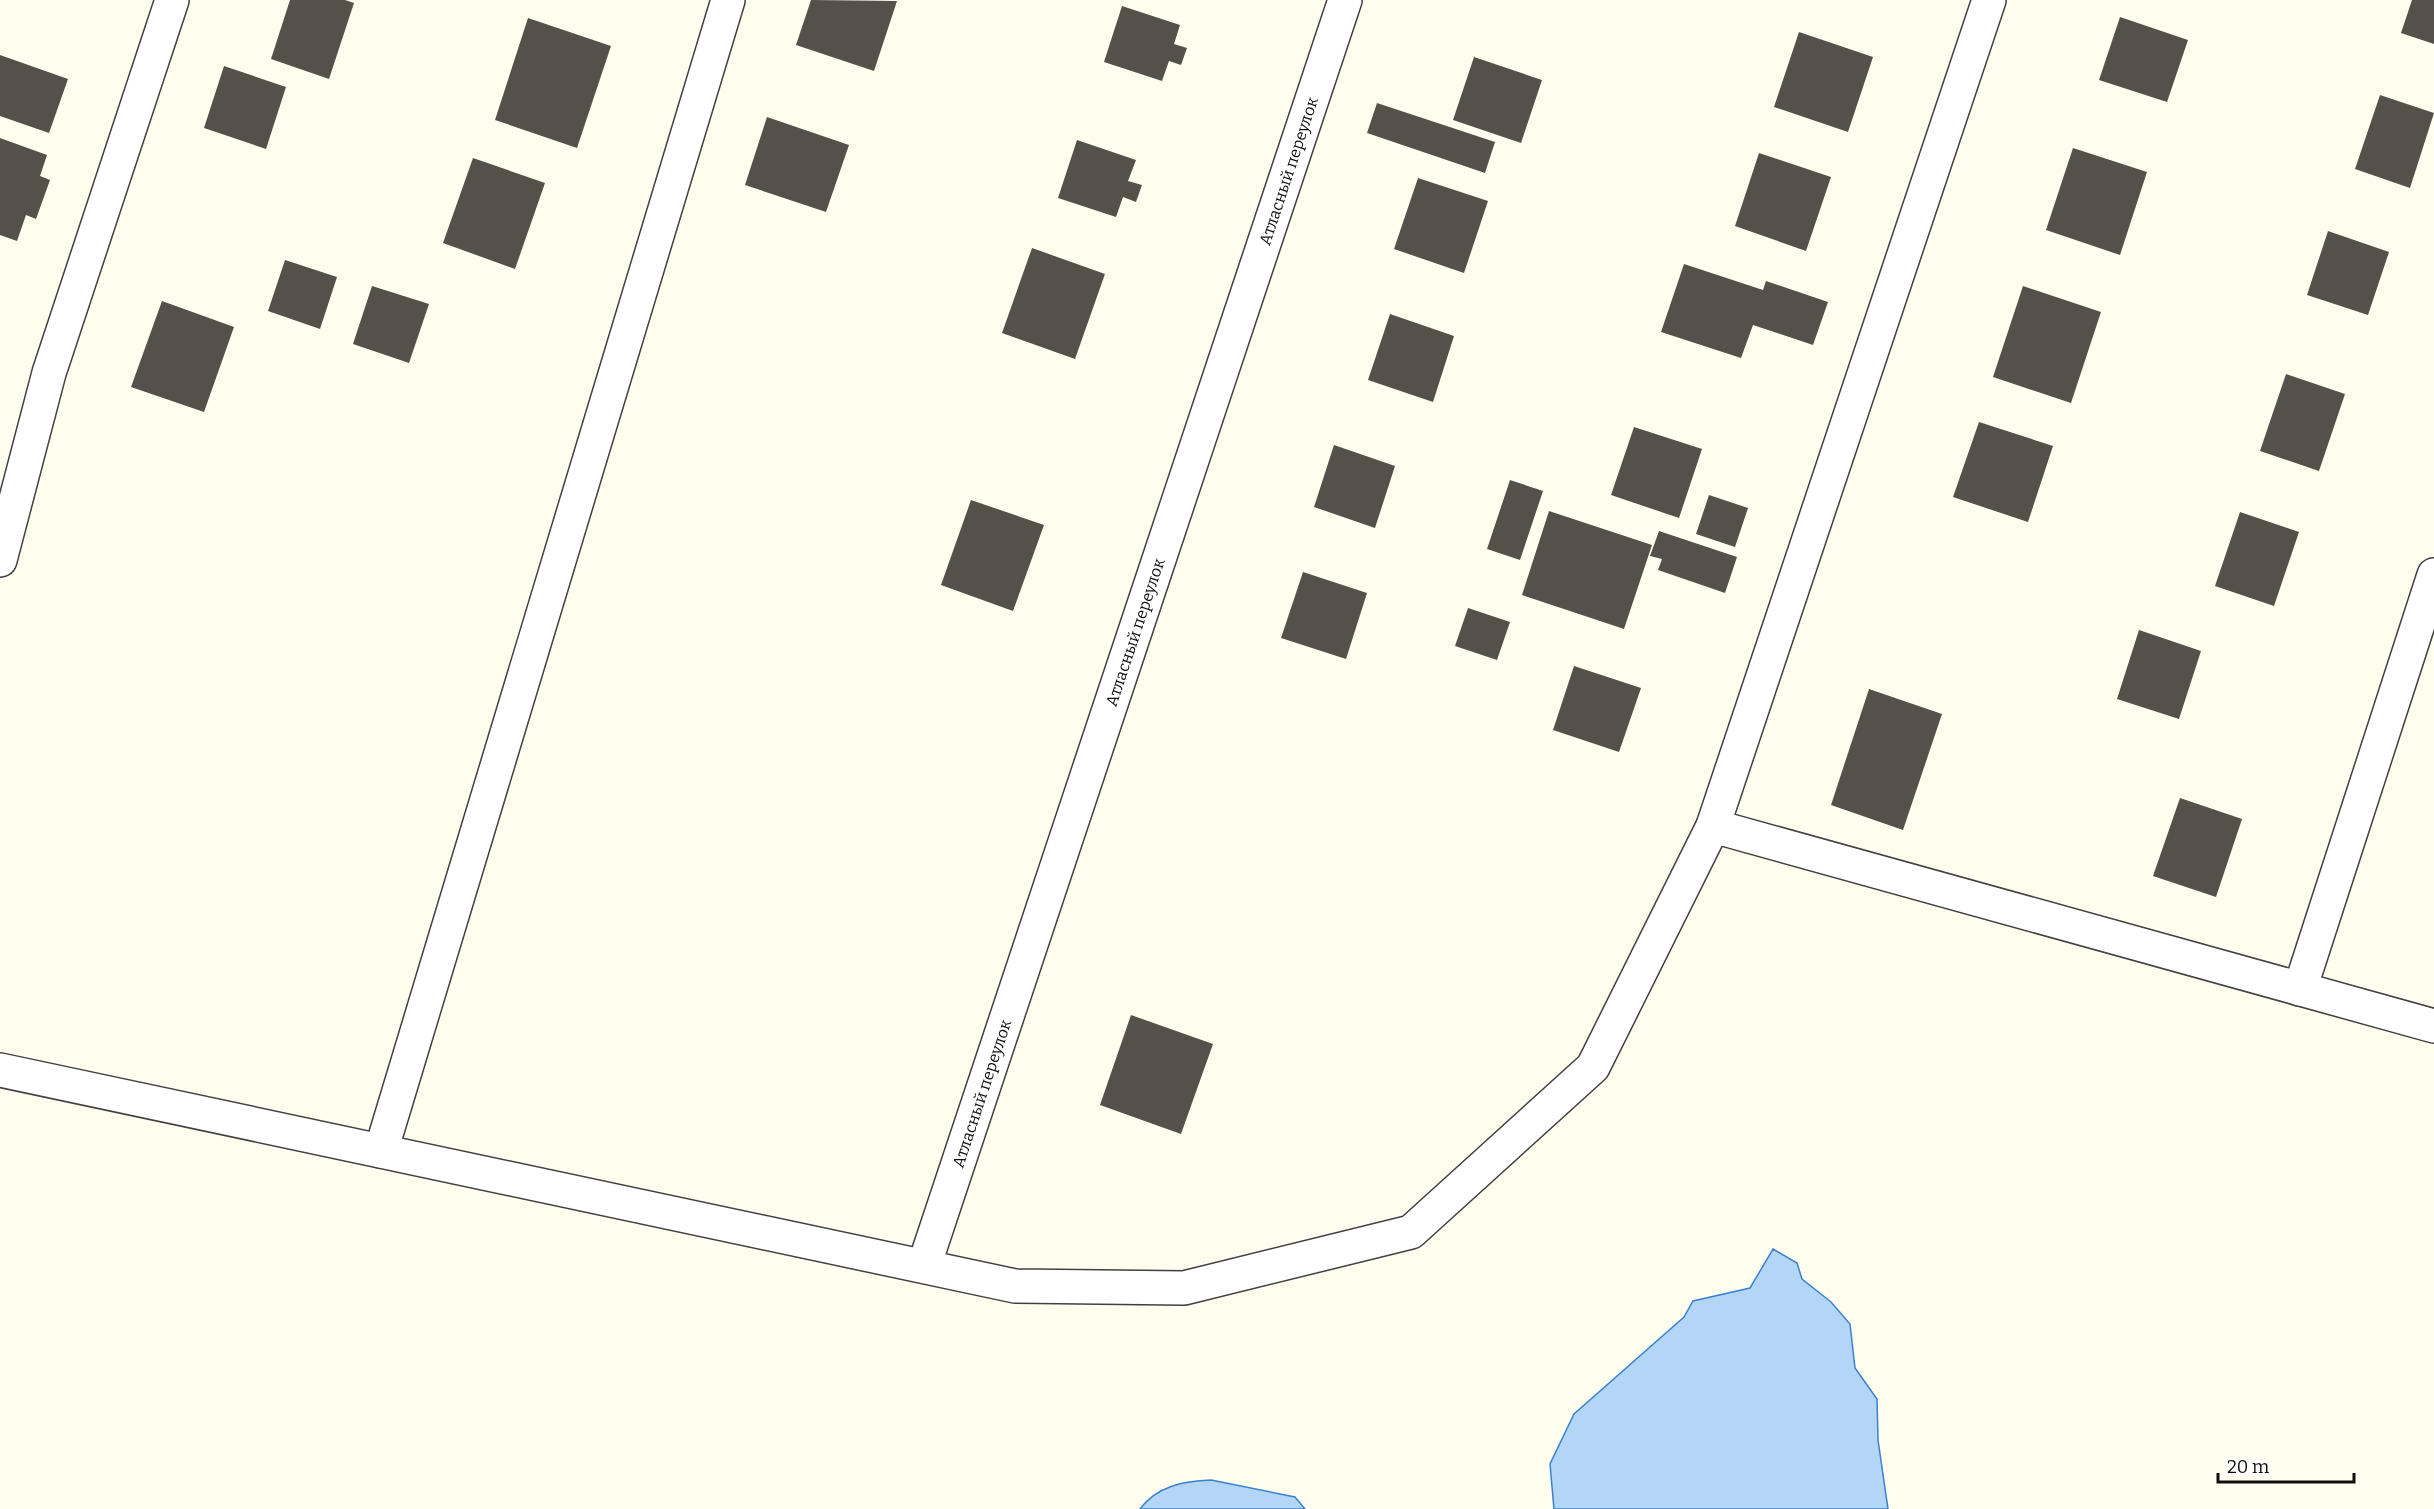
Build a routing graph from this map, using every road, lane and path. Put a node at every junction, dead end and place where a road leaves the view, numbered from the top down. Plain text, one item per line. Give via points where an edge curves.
1 (172, 0) edge
2 (728, 0) edge
3 (1345, 0) edge
4 (1989, 0) edge
5 (0, 560) edge
6 (2434, 575) edge
7 (1713, 826) junction
8 (2300, 989) junction
9 (2434, 1026) edge
10 (0, 1070) edge
11 (381, 1151) junction
12 (924, 1266) junction

1 - 5 street via 49,373
2 - 11 street
3 - 12 street, Атласный переулок
4 - 7 street
6 - 8 street
7 - 8 street
7 - 12 street via 1593,1067 1411,1232 1184,1288 1015,1286
8 - 9 street
10 - 11 street
11 - 12 street

